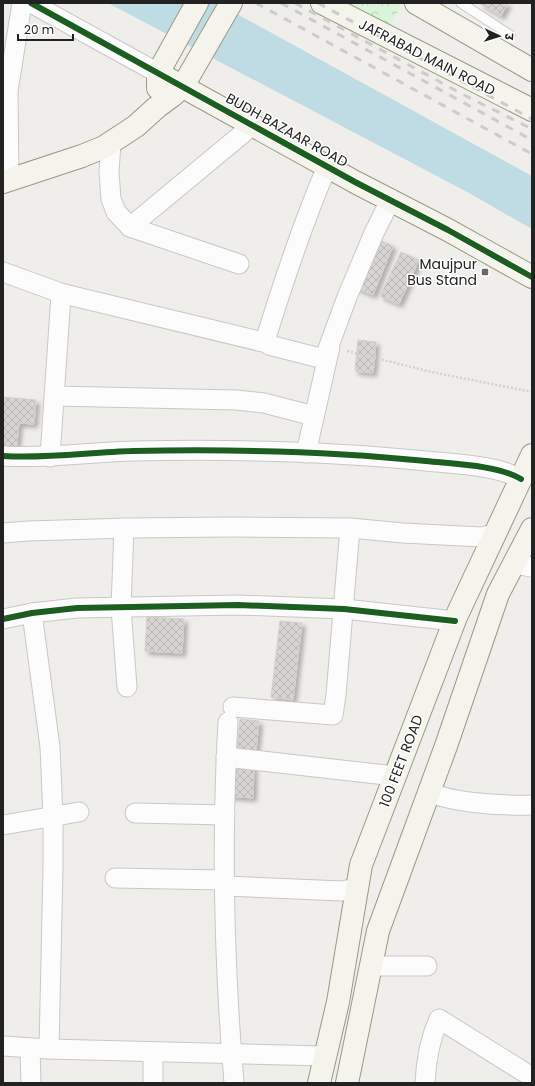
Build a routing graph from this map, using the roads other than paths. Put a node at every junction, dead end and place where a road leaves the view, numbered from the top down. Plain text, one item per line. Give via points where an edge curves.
1 (22, 3) edge
2 (31, 3) edge
3 (197, 3) edge
4 (322, 3) edge
5 (416, 3) edge
6 (461, 3) edge
7 (229, 7) edge
8 (510, 35) dead end
9 (532, 70) edge
10 (158, 73) junction
11 (183, 86) junction
12 (157, 107) junction
13 (532, 110) edge
14 (253, 125) junction
15 (111, 143) junction
16 (327, 167) junction
17 (6, 181) edge
18 (390, 201) junction
19 (130, 228) junction
20 (238, 264) dead end
21 (3, 272) edge
22 (532, 277) edge
23 (60, 293) junction
24 (267, 343) junction
25 (330, 347) junction
26 (54, 396) junction
27 (314, 416) junction
28 (306, 453) junction
29 (532, 455) edge
30 (50, 457) junction
31 (8, 458) edge
32 (521, 479) junction
33 (124, 528) junction
34 (350, 528) junction
35 (532, 529) edge
36 (3, 533) edge
37 (495, 534) junction
38 (523, 566) edge
39 (121, 608) junction
40 (344, 609) junction
41 (32, 613) junction
42 (3, 619) edge
43 (454, 621) junction
44 (127, 687) dead end
45 (226, 757) junction
46 (395, 776) junction
47 (429, 792) junction
48 (532, 805) edge
49 (79, 812) dead end
50 (135, 813) dead end
51 (225, 815) junction
52 (53, 816) junction
53 (3, 825) edge
54 (115, 878) dead end
55 (225, 883) junction
56 (356, 888) junction
57 (371, 966) junction
58 (427, 966) dead end
59 (3, 1046) edge
60 (30, 1048) junction
61 (49, 1049) junction
62 (153, 1053) junction
63 (232, 1054) junction
64 (325, 1056) junction
65 (532, 1077) edge
66 (30, 1083) edge
67 (153, 1083) edge
68 (234, 1083) edge
69 (319, 1083) edge
70 (347, 1083) edge
71 (425, 1083) edge

1 - 17 street via 8,91
2 - 10 street, BUDH BAZAAR ROAD
3 - 10 main road
4 - 13 main road, JAFRABAD MAIN ROAD
5 - 9 main road
6 - 8 lane
7 - 11 main road
10 - 11 main road, BUDH BAZAAR ROAD
10 - 12 main road
11 - 12 main road
11 - 14 main road, BUDH BAZAAR ROAD
12 - 15 main road via 136,126
14 - 16 main road, BUDH BAZAAR ROAD
14 - 19 street
15 - 17 main road via 82,156
15 - 19 street via 111,198 116,212
16 - 18 main road, BUDH BAZAAR ROAD
16 - 24 street via 283,282 266,338
18 - 22 main road, BUDH BAZAAR ROAD
18 - 25 street via 347,298
19 - 20 street
21 - 23 street
23 - 24 street
23 - 26 street
24 - 25 street via 316,357 324,356
25 - 27 street
26 - 27 street via 236,400 264,403
26 - 30 street
27 - 28 street
28 - 30 street via 122,451
28 - 32 street via 477,467 511,473
29 - 32 main road, 100 FEET ROAD
30 - 31 street
32 - 37 main road, 100 FEET ROAD
33 - 34 street
33 - 36 street
33 - 39 street
34 - 37 street via 403,533 482,536
34 - 40 street
35 - 38 main road
37 - 43 main road, 100 FEET ROAD
38 - 47 main road via 498,594
39 - 40 street via 238,605
39 - 41 street via 77,608
39 - 44 street
40 - 43 street
40 - 45 street via 333,715 230,714
41 - 42 street
41 - 52 street via 50,747
43 - 46 main road, 100 FEET ROAD
45 - 46 street
45 - 51 street
46 - 56 main road, 100 FEET ROAD via 361,865
47 - 48 street via 466,801
47 - 57 main road via 378,931
49 - 52 street
50 - 51 street
51 - 55 street
52 - 53 street
52 - 61 street
54 - 55 street
55 - 56 street via 342,891
55 - 63 street
56 - 64 main road, 100 FEET ROAD via 338,1002
57 - 58 street
57 - 70 main road
59 - 60 street
60 - 61 street
60 - 66 street
61 - 62 street
62 - 63 street
62 - 67 street
63 - 64 street
63 - 68 street
64 - 69 main road, 100 FEET ROAD
65 - 71 street via 439,1019 432,1035

